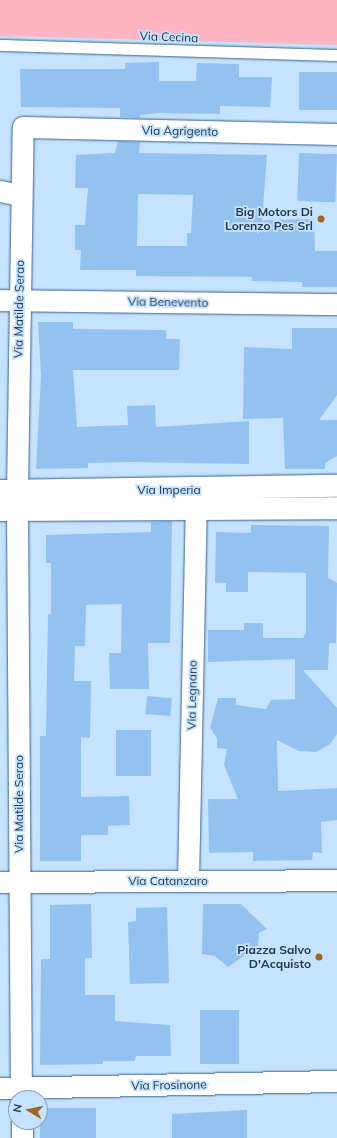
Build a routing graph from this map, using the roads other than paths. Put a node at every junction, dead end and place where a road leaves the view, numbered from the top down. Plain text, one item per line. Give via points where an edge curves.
1 (0, 45) edge
2 (337, 54) edge
3 (23, 127) joint
4 (337, 134) edge
5 (0, 191) edge
6 (20, 195) junction
7 (10, 300) edge
8 (337, 304) edge
9 (337, 486) edge
10 (9, 501) edge
11 (337, 508) edge
12 (196, 510) junction
13 (337, 880) edge
14 (188, 881) junction
15 (10, 882) edge
16 (337, 1081) edge
17 (21, 1090) edge
18 (48, 1092) edge

1 - 2 lane, Via Cecina
3 - 4 street, Via Agrigento
3 - 6 street, Via Matilde Serao
5 - 6 street
6 - 7 street, Via Matilde Serao
7 - 8 street, Via Benevento
7 - 10 street, Via Matilde Serao
9 - 10 street, Via Imperia
10 - 12 street, Via Imperia
10 - 15 street, Via Matilde Serao
11 - 12 street, Via Imperia
12 - 14 street, Via Legnano
13 - 14 street, Via Catanzaro
14 - 15 street, Via Catanzaro
15 - 17 street, Via Matilde Serao
16 - 18 street, Via Frosinone

